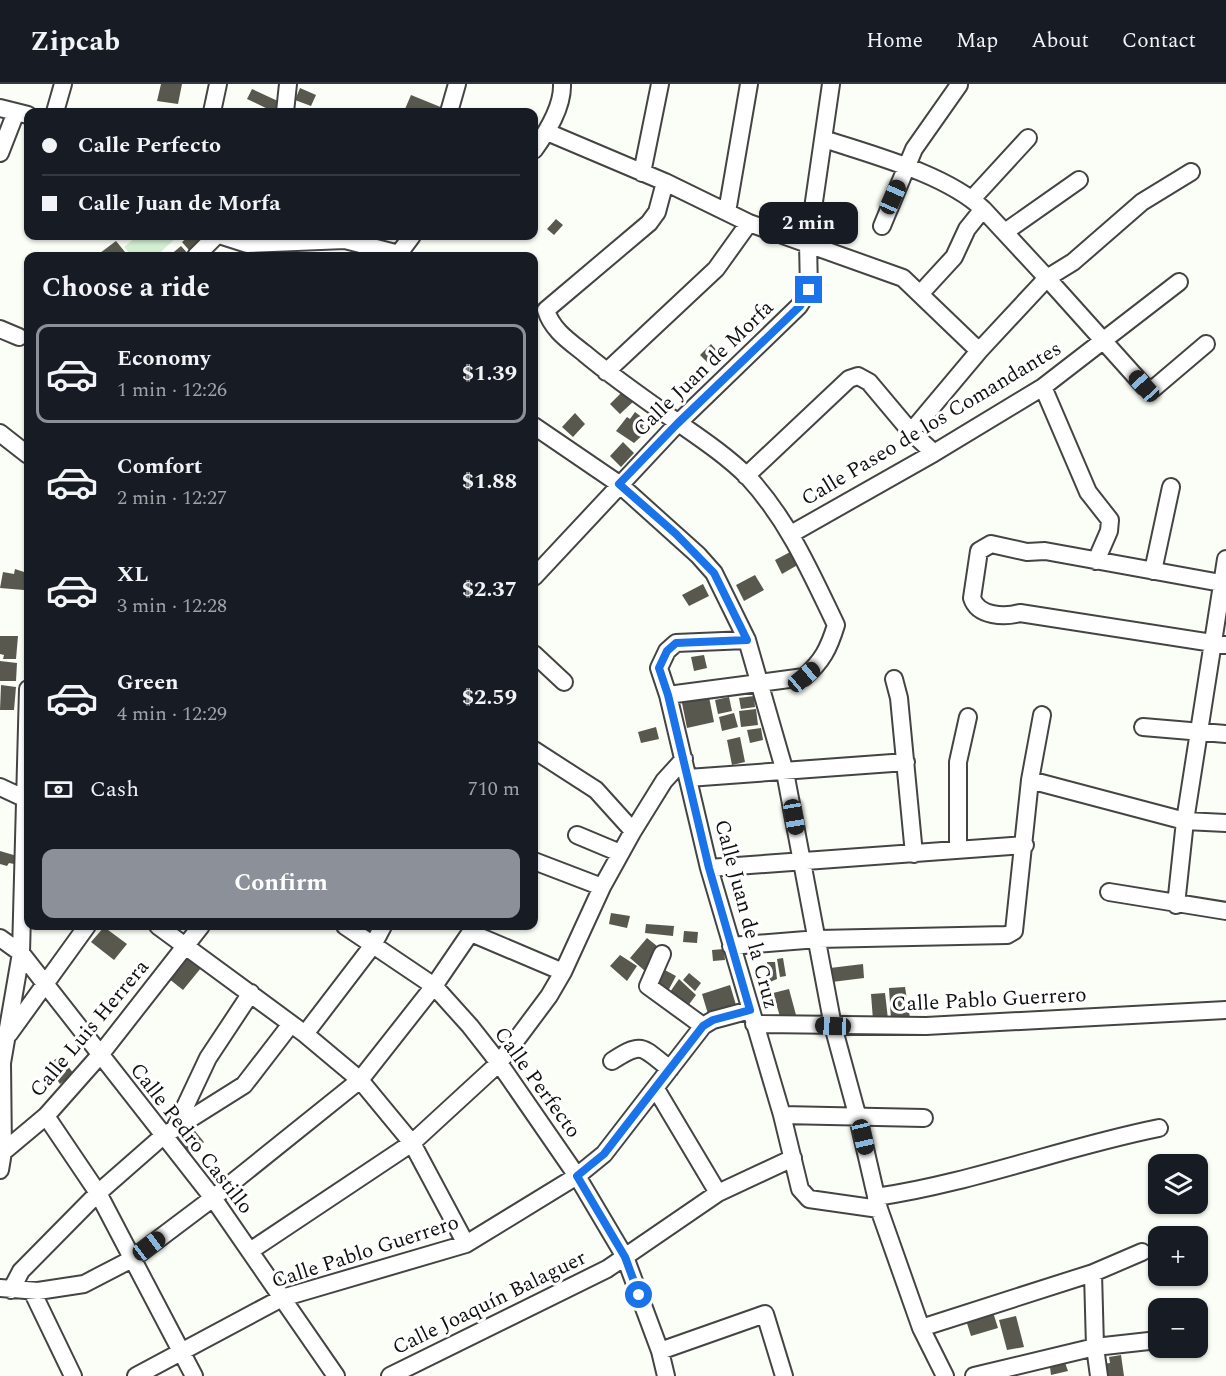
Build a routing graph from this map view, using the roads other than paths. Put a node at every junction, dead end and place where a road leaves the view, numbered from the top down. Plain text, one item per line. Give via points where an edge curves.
1 (63, 84) edge
2 (218, 84) edge
3 (288, 84) edge
4 (457, 84) edge
5 (562, 84) edge
6 (660, 84) edge
7 (749, 84) edge
8 (831, 84) edge
9 (959, 86) dead end
10 (56, 108) edge
11 (213, 108) edge
12 (285, 108) edge
13 (450, 108) edge
14 (15, 112) edge
15 (547, 132) junction
16 (1028, 138) dead end
17 (824, 139) junction
18 (538, 144) edge
19 (0, 153) edge
20 (906, 168) junction
21 (1191, 172) dead end
22 (642, 173) junction
23 (1079, 180) dead end
24 (664, 182) junction
25 (977, 204) junction
26 (726, 212) junction
27 (749, 223) junction
28 (882, 226) dead end
29 (1005, 232) junction
30 (212, 240) edge
31 (234, 240) edge
32 (257, 240) edge
33 (345, 240) edge
34 (808, 243) junction
35 (200, 252) edge
36 (386, 252) edge
37 (1047, 278) junction
38 (1179, 282) dead end
39 (920, 294) junction
40 (0, 329) edge
41 (19, 337) dead end
42 (1105, 341) junction
43 (1206, 344) dead end
44 (979, 351) junction
45 (606, 372) junction
46 (1043, 387) junction
47 (678, 423) junction
48 (538, 429) edge
49 (911, 432) junction
50 (0, 434) edge
51 (24, 446) edge
52 (934, 453) junction
53 (746, 476) junction
54 (619, 484) junction
55 (1171, 487) dead end
56 (791, 534) junction
57 (1226, 559) edge
58 (1096, 561) junction
59 (1153, 571) junction
60 (538, 573) edge
61 (1221, 583) junction
62 (747, 640) junction
63 (1219, 645) edge
64 (538, 658) edge
65 (894, 680) dead end
66 (564, 682) dead end
67 (760, 683) junction
68 (668, 695) junction
69 (1042, 715) dead end
70 (968, 717) dead end
71 (1143, 727) dead end
72 (1200, 731) junction
73 (1226, 734) edge
74 (538, 753) edge
75 (684, 759) junction
76 (906, 762) junction
77 (785, 772) junction
78 (688, 778) junction
79 (1030, 780) junction
80 (0, 787) edge
81 (24, 798) edge
82 (1185, 821) junction
83 (1226, 823) edge
84 (633, 831) junction
85 (577, 835) dead end
86 (1025, 845) junction
87 (958, 849) junction
88 (620, 853) junction
89 (914, 854) junction
90 (802, 861) junction
91 (538, 863) edge
92 (709, 868) junction
93 (602, 887) junction
94 (24, 889) edge
95 (1109, 892) dead end
96 (1176, 905) junction
97 (1226, 911) edge
98 (84, 930) edge
99 (164, 930) edge
100 (198, 930) edge
101 (351, 930) edge
102 (381, 930) edge
103 (472, 930) edge
104 (475, 930) edge
105 (0, 938) edge
106 (818, 939) junction
107 (187, 945) junction
108 (373, 945) junction
109 (731, 946) junction
110 (21, 953) junction
111 (662, 954) dead end
112 (563, 972) junction
113 (45, 984) junction
114 (434, 986) junction
115 (251, 993) junction
116 (1226, 1010) edge
117 (752, 1017) junction
118 (291, 1024) junction
119 (703, 1026) junction
120 (833, 1026) junction
121 (305, 1034) junction
122 (7, 1037) junction
123 (100, 1055) junction
124 (612, 1061) dead end
125 (1, 1062) edge
126 (499, 1064) junction
127 (670, 1069) junction
128 (360, 1080) junction
129 (656, 1089) junction
130 (782, 1115) junction
131 (46, 1116) junction
132 (858, 1118) junction
133 (924, 1118) dead end
134 (1160, 1128) dead end
135 (168, 1133) junction
136 (412, 1143) junction
137 (3, 1152) junction
138 (793, 1158) junction
139 (0, 1170) edge
140 (577, 1176) junction
141 (98, 1192) junction
142 (718, 1193) junction
143 (213, 1198) junction
144 (877, 1203) junction
145 (466, 1244) junction
146 (250, 1251) junction
147 (1142, 1252) dead end
148 (625, 1257) junction
149 (132, 1259) junction
150 (1093, 1273) junction
151 (6, 1289) edge
152 (32, 1291) junction
153 (282, 1298) junction
154 (921, 1328) junction
155 (1148, 1341) edge
156 (1095, 1347) junction
157 (660, 1351) junction
158 (181, 1353) junction
159 (664, 1375) edge
160 (73, 1376) edge
161 (136, 1376) edge
162 (194, 1376) edge
163 (336, 1376) edge
164 (390, 1376) edge
165 (784, 1376) edge
166 (945, 1376) edge
167 (974, 1376) edge
168 (1099, 1376) edge

1 - 10 street
2 - 11 street
3 - 12 street
4 - 13 street
5 - 15 street
6 - 22 street
7 - 26 street
8 - 17 street, Calle Juan de Morfa
9 - 20 street via 914,148
14 - 19 street
15 - 18 street
15 - 22 street
16 - 25 street
17 - 20 street
17 - 34 street, Calle Juan de Morfa
20 - 25 street via 951,186
20 - 28 street
21 - 37 street via 1142,202 1073,262
22 - 24 street
23 - 29 street
24 - 26 street
24 - 45 street via 657,212 649,223 546,310 556,330
25 - 29 street
25 - 39 street via 954,257
26 - 27 street
27 - 34 street
27 - 45 street via 716,269
29 - 37 street
30 - 35 street
31 - 32 street via 247,244
33 - 36 street
34 - 39 street via 903,278
34 - 47 street, Calle Juan de Morfa via 809,290 800,306
37 - 42 street
37 - 44 street
38 - 42 street, Calle Paseo de los Comandantes
39 - 44 street
40 - 41 street
42 - 43 street via 1144,386 1153,389
42 - 46 street, Calle Paseo de los Comandantes
44 - 49 street
45 - 47 street
46 - 52 street, Calle Paseo de los Comandantes
46 - 58 street via 1088,492 1110,520
47 - 53 street
47 - 54 street, Calle Juan de Morfa
48 - 54 street
49 - 52 street
49 - 53 street via 869,382 858,376 849,379
50 - 51 street
52 - 56 street, Calle Paseo de los Comandantes
53 - 56 street
54 - 60 street, Calle Juan de Morfa
54 - 62 street via 714,573
55 - 59 street
56 - 67 street via 836,626 829,648 804,677
57 - 61 street
58 - 59 street
58 - 63 street via 991,544 979,551 973,602 1000,616 1020,613
59 - 61 street
61 - 63 street
62 - 67 street
62 - 68 street, Calle Juan de la Cruz via 676,643 659,668
63 - 72 street
64 - 66 street
65 - 76 street
67 - 68 street
67 - 77 street
68 - 75 street, Calle Juan de la Cruz
69 - 79 street
70 - 87 street via 958,762
71 - 72 street
72 - 73 street
72 - 82 street
74 - 84 street via 596,790
75 - 78 street, Calle Juan de la Cruz
75 - 84 street via 664,782
76 - 77 street
76 - 89 street
77 - 78 street
77 - 90 street
78 - 92 street, Calle Juan de la Cruz
79 - 82 street
79 - 86 street
80 - 81 street
82 - 83 street
82 - 96 street
84 - 88 street
85 - 88 street
86 - 87 street
86 - 106 street via 1014,931 1006,935
87 - 89 street
88 - 93 street
89 - 90 street
90 - 92 street
90 - 106 street
91 - 93 street
92 - 109 street, Calle Juan de la Cruz
93 - 112 street
94 - 110 street
95 - 96 street
96 - 97 street
98 - 113 street
99 - 107 street
100 - 107 street, Calle Luis Herrera
101 - 108 street, Calle Perfecto
102 - 108 street
103 - 114 street
104 - 112 street
105 - 110 street, Calle Pedro Castillo
106 - 109 street
106 - 120 street
107 - 115 street
107 - 123 street, Calle Luis Herrera
108 - 114 street, Calle Perfecto
108 - 121 street
109 - 117 street, Calle Juan de la Cruz
110 - 113 street, Calle Pedro Castillo
110 - 122 street
111 - 119 street via 648,986
112 - 126 street
113 - 122 street
113 - 123 street, Calle Pedro Castillo
114 - 126 street, Calle Perfecto
114 - 128 street
115 - 118 street
115 - 135 street via 208,1058
116 - 120 street, Calle Pablo Guerrero via 926,1026
117 - 119 street, Calle Pablo Guerrero via 713,1020
117 - 120 street, Calle Pablo Guerrero
117 - 130 street, Calle Juan de la Cruz
118 - 121 street
118 - 135 street via 244,1085
119 - 127 street, Calle Pablo Guerrero
120 - 132 street
121 - 128 street
122 - 125 street
123 - 131 street, Calle Luis Herrera
123 - 135 street, Calle Pedro Castillo
124 - 127 street via 632,1048 642,1048
125 - 137 street
126 - 136 street
126 - 140 street, Calle Perfecto
127 - 129 street, Calle Pablo Guerrero
128 - 136 street
128 - 143 street
129 - 140 street, Calle Pablo Guerrero via 604,1154
129 - 142 street
130 - 132 street
130 - 138 street, Calle Juan de la Cruz
131 - 137 street, Calle Luis Herrera
131 - 141 street
132 - 133 street
132 - 144 street
134 - 144 street, Calle Juan de la Cruz
135 - 141 street
135 - 143 street, Calle Pedro Castillo
136 - 145 street
136 - 146 street
137 - 139 street
138 - 142 street, Calle Joaquín Balaguer
138 - 144 street, Calle Juan de la Cruz via 800,1189 809,1199
140 - 145 street, Calle Pablo Guerrero
140 - 148 street, Calle Perfecto
141 - 149 street
141 - 151 street
142 - 148 street, Calle Joaquín Balaguer
143 - 146 street, Calle Pedro Castillo
143 - 149 street
144 - 154 street
145 - 153 street, Calle Pablo Guerrero
146 - 153 street, Calle Pedro Castillo
147 - 150 street
148 - 157 street, Calle Perfecto
148 - 164 street, Calle Joaquín Balaguer
149 - 152 street via 84,1284
149 - 158 street
150 - 154 street
150 - 156 street
151 - 152 street
152 - 160 street
153 - 158 street, Calle Pablo Guerrero
153 - 163 street, Calle Pedro Castillo
154 - 166 street
155 - 156 street
156 - 167 street
156 - 168 street
157 - 159 street, Calle Perfecto
157 - 165 street via 765,1314
158 - 161 street, Calle Pablo Guerrero
158 - 162 street

